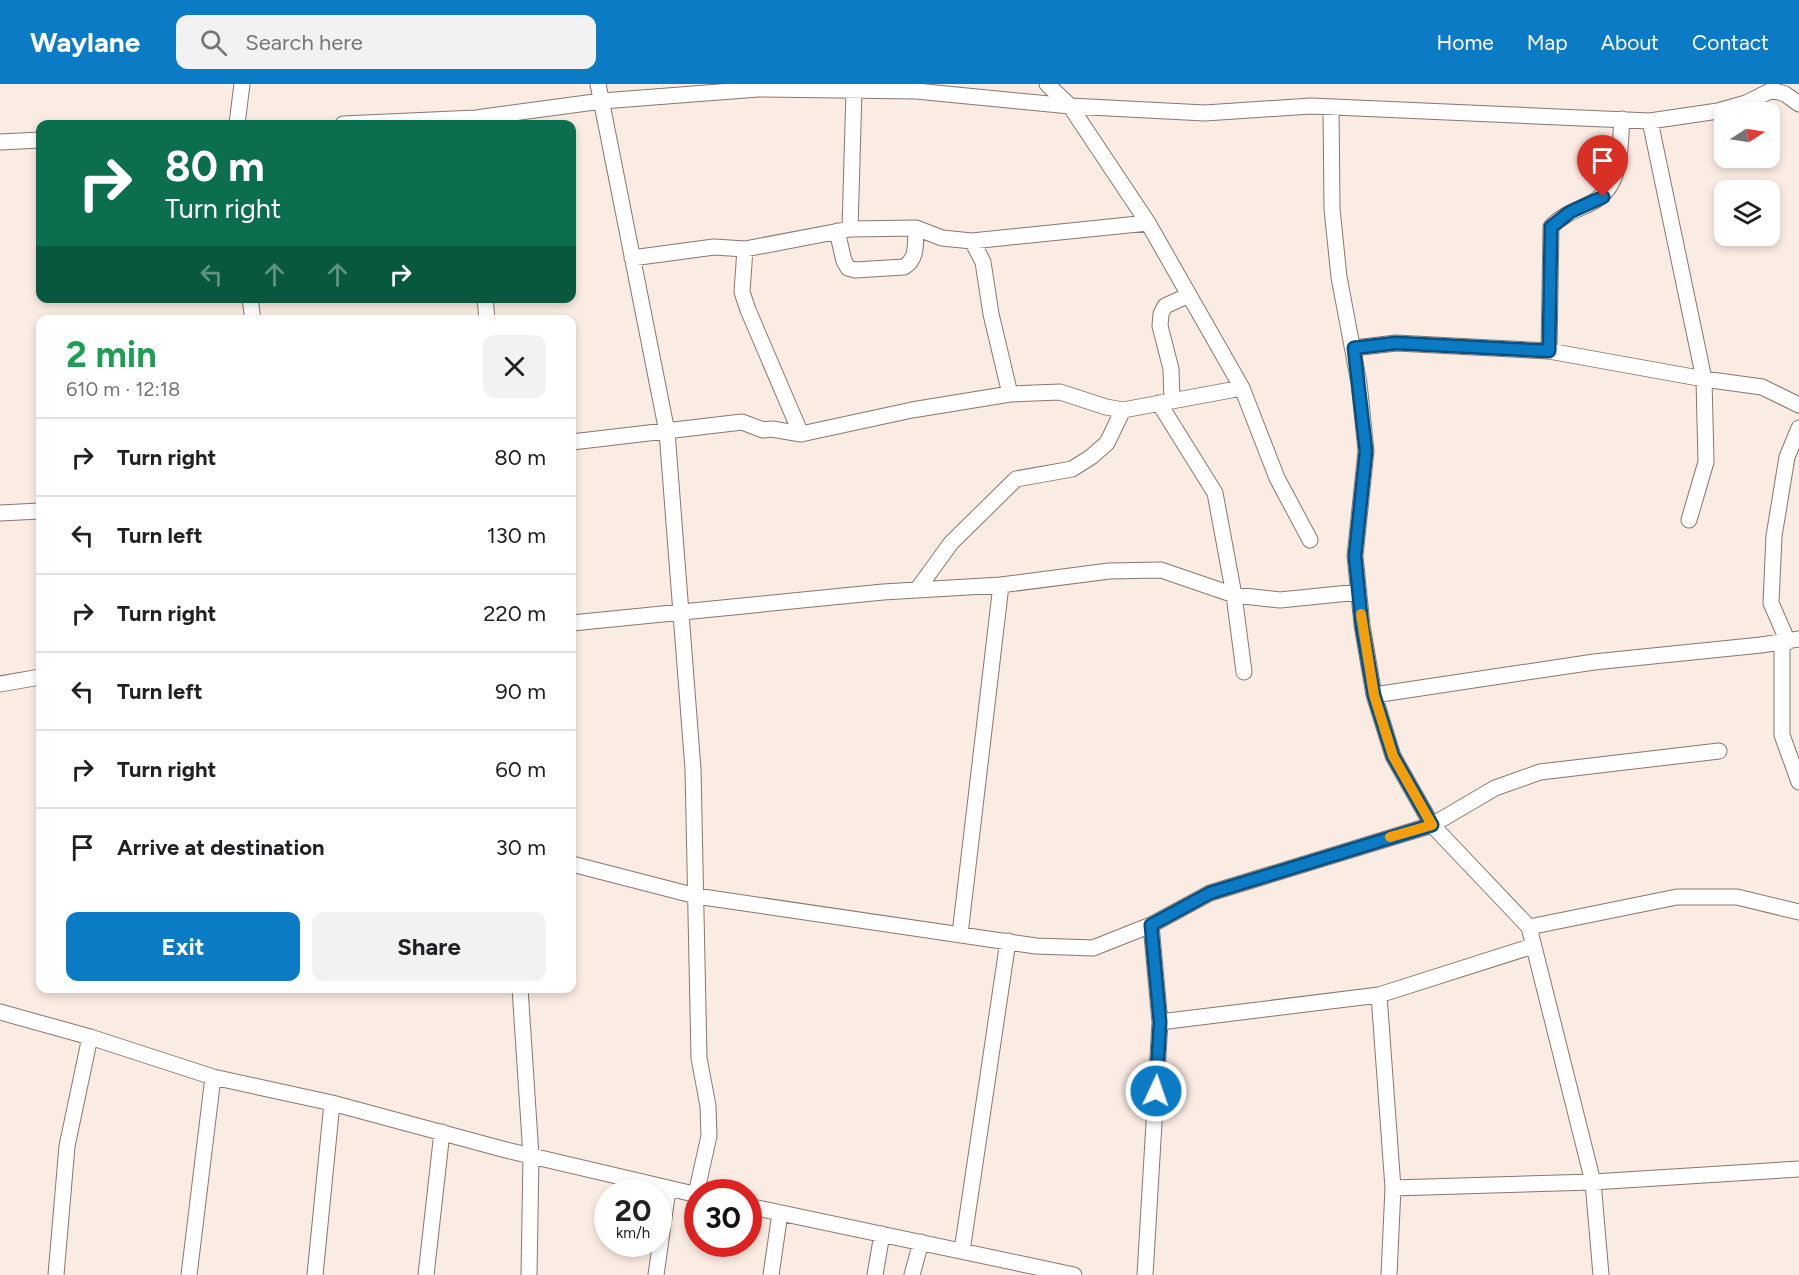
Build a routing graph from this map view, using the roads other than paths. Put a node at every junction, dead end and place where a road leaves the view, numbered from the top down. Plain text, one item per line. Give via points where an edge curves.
1 (242, 84) edge
2 (598, 84) edge
3 (1047, 84) edge
4 (854, 90) junction
5 (602, 101) junction
6 (1799, 104) edge
7 (1070, 106) junction
8 (1331, 107) junction
9 (1622, 119) junction
10 (238, 120) edge
11 (483, 120) edge
12 (1650, 121) junction
13 (36, 140) edge
14 (0, 142) edge
15 (1148, 223) junction
16 (916, 228) junction
17 (843, 230) junction
18 (972, 241) junction
19 (745, 249) junction
20 (632, 258) junction
21 (1189, 295) junction
22 (1354, 348) junction
23 (1549, 351) junction
24 (1704, 380) junction
25 (1242, 388) junction
26 (1010, 394) junction
27 (1166, 402) junction
28 (1799, 405) edge
29 (1123, 410) junction
30 (1799, 428) edge
31 (667, 432) junction
32 (801, 434) junction
33 (576, 442) edge
34 (36, 511) edge
35 (0, 513) edge
36 (1689, 520) dead end
37 (1310, 540) dead end
38 (1001, 585) junction
39 (917, 590) junction
40 (1359, 592) junction
41 (1234, 595) junction
42 (682, 612) junction
43 (576, 623) edge
44 (1788, 640) edge
45 (1244, 672) dead end
46 (36, 678) edge
47 (0, 684) edge
48 (1374, 695) junction
49 (1719, 752) dead end
50 (1799, 782) edge
51 (1432, 825) junction
52 (576, 865) edge
53 (696, 897) junction
54 (1799, 912) edge
55 (1151, 925) junction
56 (1529, 927) junction
57 (960, 934) junction
58 (1008, 941) junction
59 (1533, 946) junction
60 (520, 993) edge
61 (1379, 994) junction
62 (0, 1012) edge
63 (1160, 1022) junction
64 (90, 1037) junction
65 (213, 1077) junction
66 (332, 1103) junction
67 (442, 1132) junction
68 (531, 1156) junction
69 (1799, 1169) edge
70 (626, 1179) edge
71 (700, 1179) edge
72 (1593, 1182) junction
73 (1393, 1188) junction
74 (762, 1210) edge
75 (780, 1214) junction
76 (882, 1234) junction
77 (921, 1242) junction
78 (962, 1251) junction
79 (659, 1257) edge
80 (1027, 1271) edge
81 (56, 1275) edge
82 (189, 1275) edge
83 (315, 1275) edge
84 (426, 1275) edge
85 (529, 1275) edge
86 (656, 1275) edge
87 (771, 1275) edge
88 (875, 1275) edge
89 (912, 1275) edge
90 (1074, 1275) edge
91 (1145, 1275) edge
92 (1389, 1275) edge
93 (1601, 1275) edge

1 - 10 street
2 - 5 street
3 - 7 street
4 - 5 street via 758,89
4 - 7 street via 916,91
4 - 17 street
5 - 11 street
5 - 20 street
6 - 12 street via 1773,90 1718,111
7 - 8 street via 1205,113
7 - 15 street
8 - 9 street
8 - 22 street via 1333,220 1339,277
9 - 12 street
9 - 23 street via 1617,175 1610,190 1551,227
12 - 24 street
13 - 14 street
15 - 18 street
15 - 21 street
16 - 17 street
16 - 17 street via 915,251 909,264 855,270 844,261
16 - 18 street via 942,238
17 - 19 street
18 - 26 street via 983,262
19 - 20 street via 714,247
19 - 32 street via 742,292
20 - 31 street
21 - 25 street
21 - 27 street via 1165,306 1161,314 1160,326 1171,369
22 - 23 street via 1396,343
22 - 40 street via 1366,451 1355,556
23 - 24 street
24 - 28 street via 1762,387
24 - 36 street via 1706,462
25 - 27 street
25 - 37 street via 1277,478
26 - 29 street via 1060,392
26 - 32 street
27 - 29 street
27 - 41 street via 1215,493
29 - 39 street via 1107,442 1091,457 1072,469 1016,479 951,543
30 - 44 street via 1787,457 1774,536 1771,603
31 - 32 street via 704,424 742,422 763,430
31 - 33 street
31 - 42 street
34 - 35 street
38 - 39 street
38 - 41 street via 1109,571 1161,570
38 - 57 street
39 - 42 street
40 - 41 street via 1280,600
40 - 48 street
41 - 45 street
42 - 43 street
42 - 53 street via 693,769
44 - 48 street via 1594,662
44 - 50 street via 1782,735
46 - 47 street
48 - 51 street via 1393,756
49 - 51 street via 1540,772 1495,788
51 - 55 street via 1210,893
51 - 56 street
52 - 53 street
53 - 57 street
53 - 71 street via 699,1058 709,1136
54 - 56 street via 1737,897 1677,897
55 - 58 street via 1093,948
55 - 63 street
56 - 59 street
57 - 58 street
58 - 78 street
59 - 61 street
59 - 72 street
60 - 68 street
61 - 63 street
61 - 73 street
62 - 64 street
63 - 91 street
64 - 65 street
64 - 81 street via 67,1146
65 - 66 street
65 - 82 street
66 - 67 street
66 - 83 street
67 - 68 street
67 - 84 street
68 - 70 street
68 - 85 street
69 - 72 street
72 - 73 street
72 - 93 street
73 - 92 street
74 - 75 street
75 - 76 street
75 - 87 street
76 - 77 street
76 - 88 street
77 - 78 street
77 - 89 street
78 - 80 street
79 - 86 street
80 - 90 street

